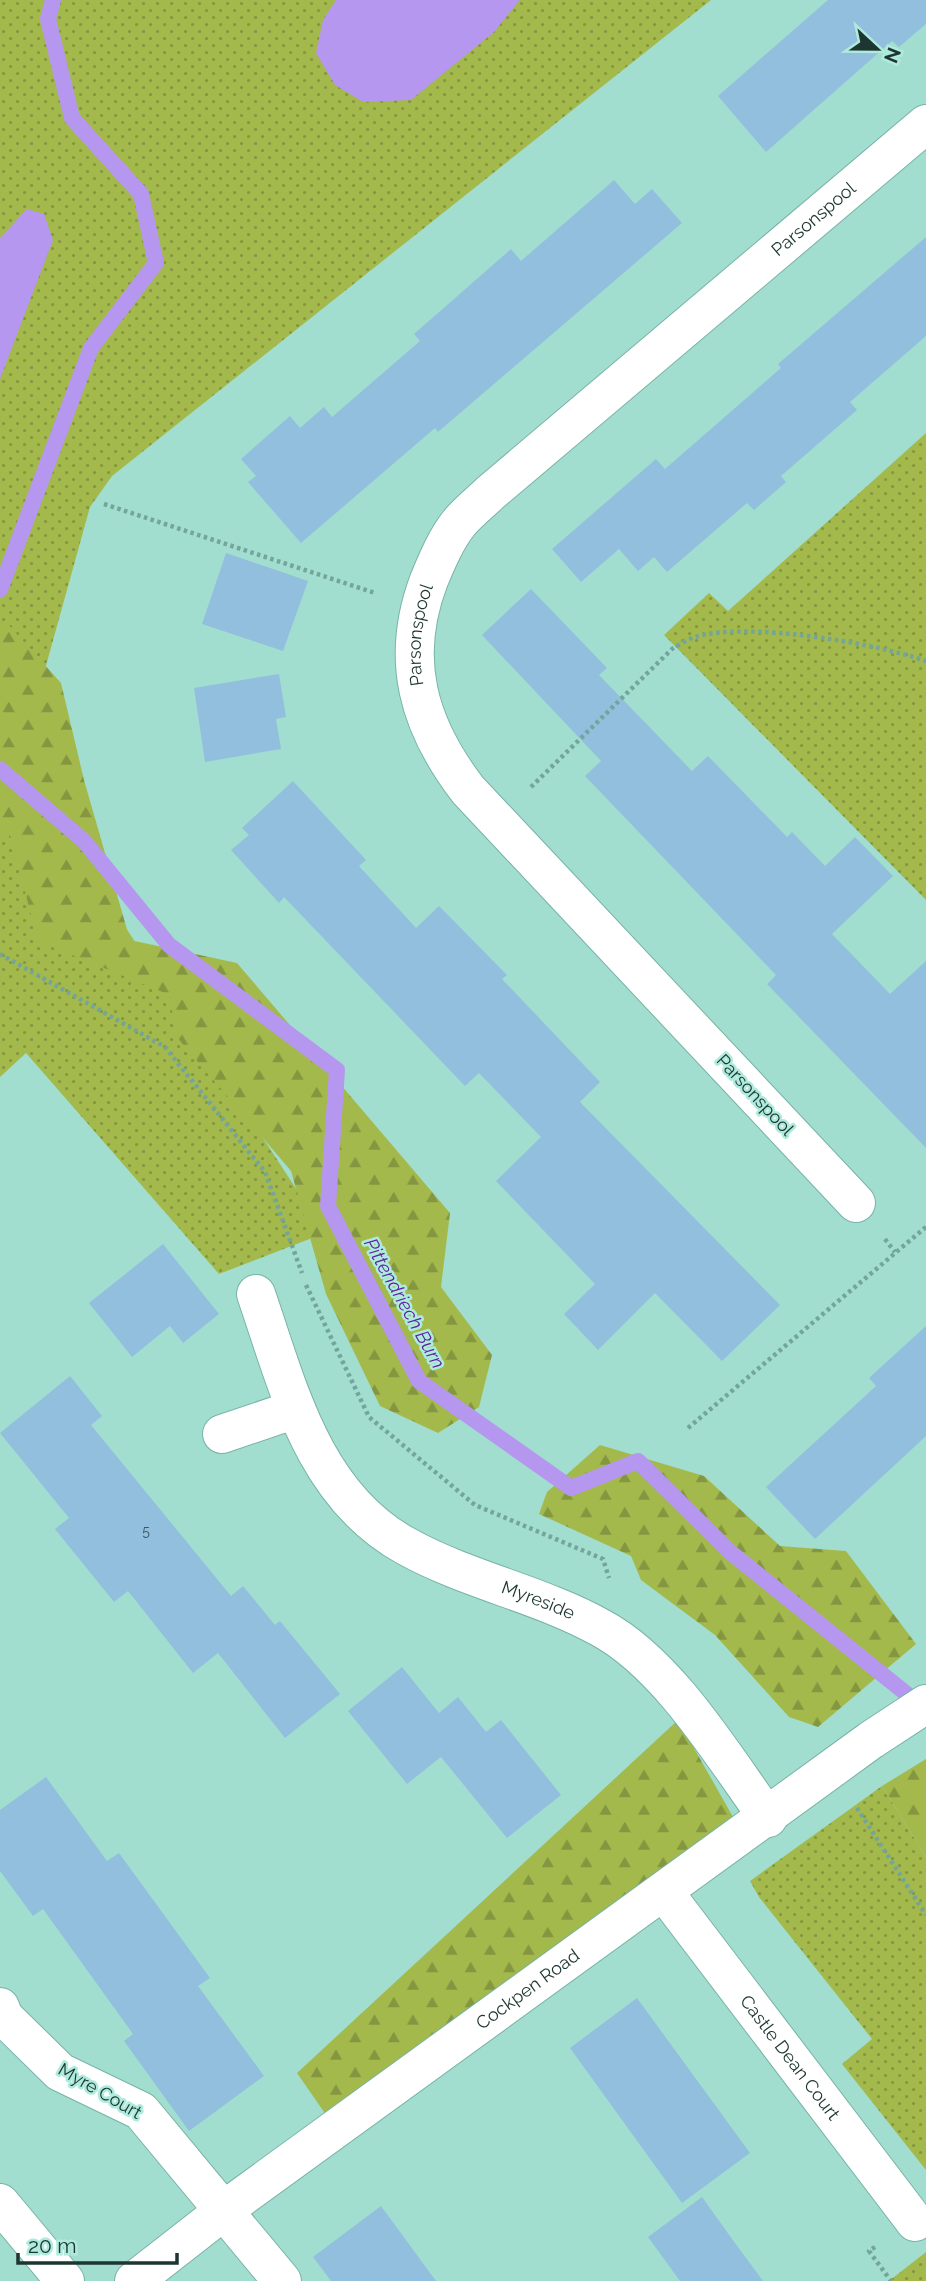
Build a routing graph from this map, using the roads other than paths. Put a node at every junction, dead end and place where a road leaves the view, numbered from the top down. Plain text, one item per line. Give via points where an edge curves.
1 (926, 124) edge
2 (856, 1203) dead end
3 (256, 1294) dead end
4 (296, 1409) junction
5 (222, 1434) dead end
6 (926, 1704) edge
7 (768, 1818) junction
8 (664, 1892) junction
9 (0, 2007) edge
10 (0, 2203) edge
11 (223, 2211) junction
12 (915, 2222) dead end
13 (65, 2281) edge
14 (134, 2281) edge
15 (282, 2281) edge

1 - 2 street, Parsonspool via 458,523 419,607 413,653 430,730 446,762
3 - 4 street, Myreside
4 - 5 street
4 - 7 street, Myreside via 323,1466 365,1520 407,1547 602,1628 646,1662 691,1711
6 - 7 street, Cockpen Road
7 - 8 street, Cockpen Road
8 - 11 street, Cockpen Road
8 - 12 street, Castle Dean Court
9 - 11 street, Myre Court via 4,2017 60,2071 141,2111
10 - 13 street
11 - 14 street, Cockpen Road
11 - 15 street

